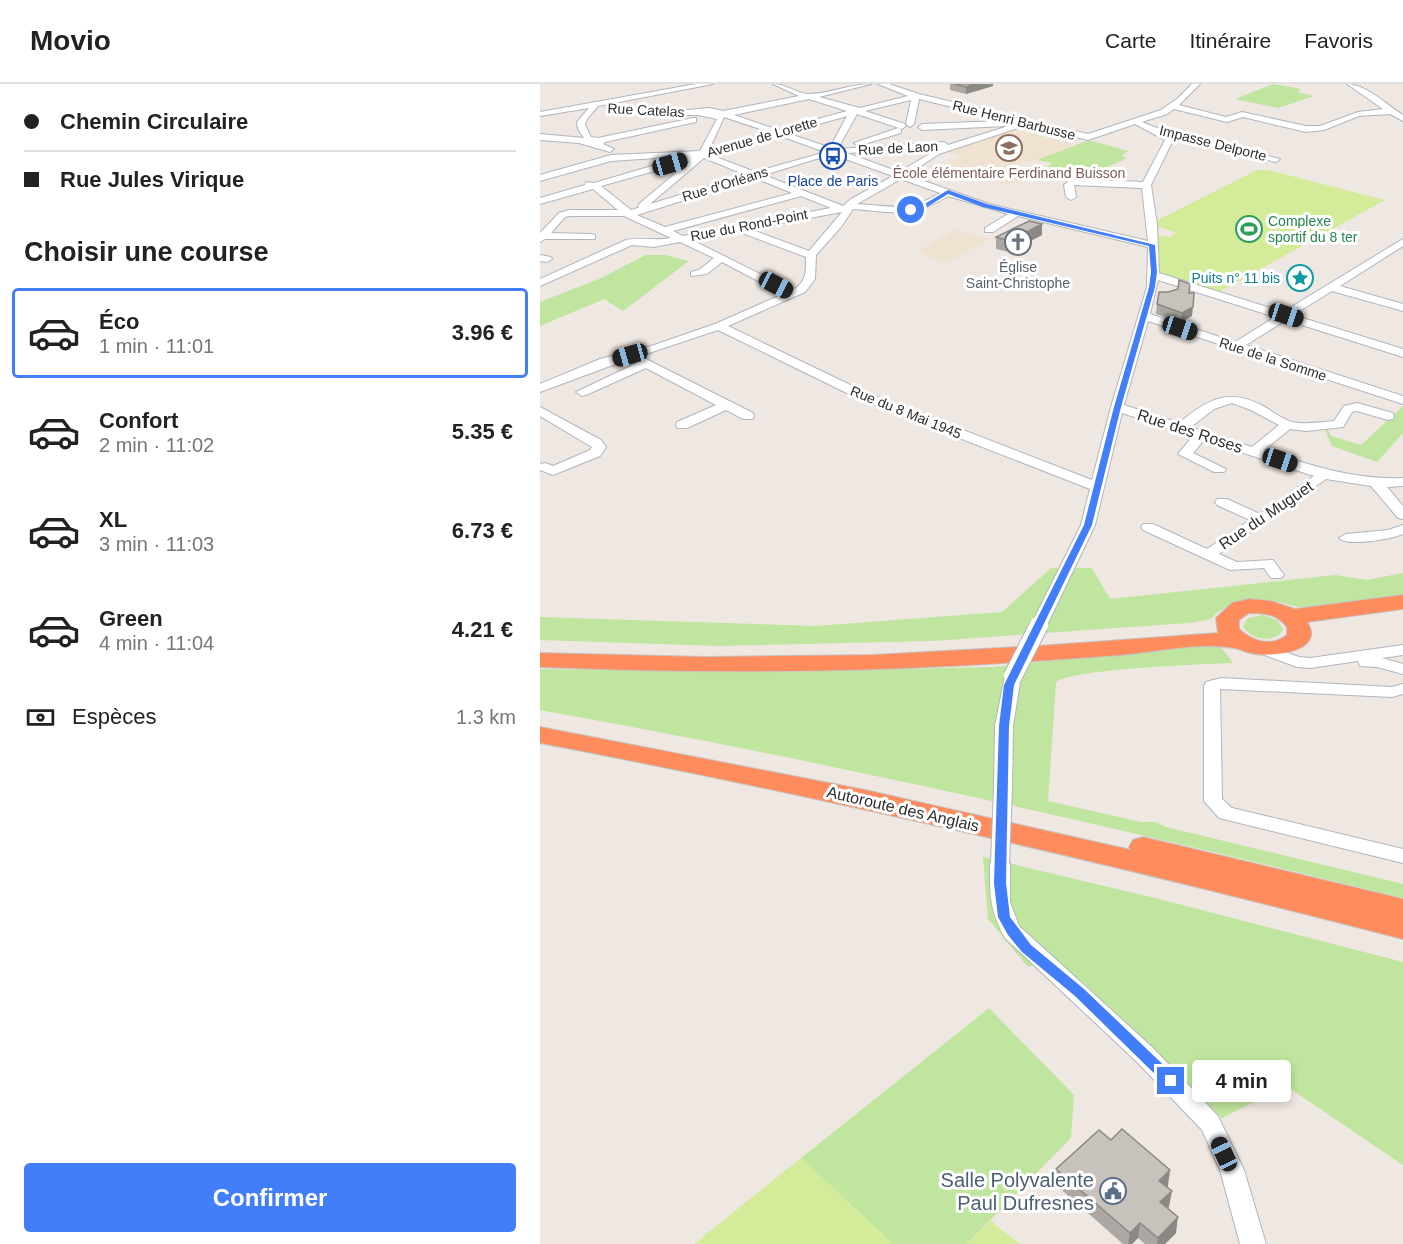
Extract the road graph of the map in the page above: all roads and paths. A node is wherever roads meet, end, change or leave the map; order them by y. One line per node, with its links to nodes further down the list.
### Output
1 (657, 84): 11 (street)
2 (709, 84): 11 (street)
3 (777, 84): 12 (street)
4 (854, 84): 12 (street)
5 (882, 84): 8 (street, Rue Henri Barbusse)
6 (1351, 84): 20 (street)
7 (866, 86): 12 (street); 21 (street)
8 (892, 86): 13 (street, Rue Henri Barbusse)
9 (1180, 86): 10 (street)
10 (1193, 86): 17 (street)
11 (671, 92): 14 (street); 16 (street)
12 (806, 95): 21 (street); 22 (street)
13 (916, 96): 19 (street, Rue Henri Barbusse); 21 (street, Avenue de Lorette); 29 (street)
14 (681, 97)
15 (691, 103): 22 (street)
16 (593, 106): 22 (street, Rue Catelas); 24 (street); 33 (street)
17 (1174, 106): 20 (street); 27 (street, Rue Henri Barbusse)
18 (1403, 108): 20 (street)
19 (970, 109): 23 (street); 28 (street, Rue Henri Barbusse)
20 (1390, 110): 26 (street)
21 (856, 111): 29 (street); 31 (street, Avenue de Lorette); 35 (street)
22 (712, 113): 31 (street); 33 (street); 36 (street)
23 (956, 113)
24 (540, 114)
25 (946, 116): 29 (street, Rue d'Orléans)
26 (1403, 119)
27 (1136, 122): 28 (street, Rue Henri Barbusse); 30 (street)
28 (1025, 123): 29 (street); 34 (street)
29 (911, 127): 34 (street); 35 (street, Rue d'Orléans)
30 (1150, 129): 38 (street, Impasse Delporte); 43 (street)
31 (779, 133): 35 (street); 36 (street, Avenue de Lorette)
32 (540, 137): 33 (street)
33 (592, 141): 37 (street)
34 (956, 145): 35 (street, Rue de Laon); 41 (street)
35 (834, 151): 40 (street, Rue d'Orléans); 41 (street)
36 (702, 154): 37 (street); 40 (street); 44 (street, Avenue de Lorette); 50 (street)
37 (621, 157): 39 (street)
38 (1276, 159)
39 (564, 171): 42 (street); 44 (street)
40 (755, 175): 46 (street); 50 (street, Rue d'Orléans)
41 (901, 176): 45 (street); 49 (street)
42 (540, 178)
43 (1146, 185): 47 (street); 59 (street)
44 (595, 186): 48 (street, Avenue de Lorette); 50 (street)
45 (948, 192): 49 (street); 51 (street)
46 (801, 193): 49 (street); 54 (street)
47 (1071, 197)
48 (540, 201)
49 (845, 207): 52 (street, Rue du Rond-Point); 60 (street)
50 (632, 212): 54 (street); 55 (street)
51 (1017, 213): 53 (street); 59 (street)
52 (737, 228): 57 (street, Rue du Rond-Point); 60 (street)
53 (989, 230)
54 (663, 231): 57 (street)
55 (544, 233): 56 (street)
56 (591, 237)
57 (681, 239): 61 (street); 64 (street, Rue du Rond-Point)
58 (1403, 243): 65 (street)
59 (1152, 245): 63 (street)
60 (811, 255): 66 (street)
61 (722, 257): 62 (street); 66 (street)
62 (695, 274)
63 (1153, 275): 68 (street); 69 (street)
64 (540, 283)
65 (1331, 287): 67 (street); 68 (street)
66 (792, 294): 70 (street)
67 (1403, 308)
68 (1286, 315): 71 (street); 72 (street)
69 (1144, 316): 71 (street, Rue de la Somme); 79 (street)
70 (719, 326): 73 (street); 93 (street, Rue du 8 Mai 1945)
71 (1236, 346): 77 (street, Rue de la Somme)
72 (1403, 353)
73 (630, 355): 74 (street); 75 (street)
74 (646, 364): 76 (street); 78 (street)
75 (540, 388)
76 (582, 392)
77 (1403, 400)
78 (726, 405): 81 (street); 84 (street)
79 (1117, 407): 85 (street, Rue des Roses); 93 (street)
80 (540, 411): 88 (street)
81 (748, 416)
82 (1388, 416): 83 (street)
83 (1287, 425): 85 (street); 87 (street)
84 (682, 426)
85 (1180, 429): 86 (street, Rue des Roses)
86 (1201, 435): 87 (street, Rue des Roses); 89 (street)
87 (1254, 452): 90 (street, Rue des Roses)
88 (545, 467)
89 (1220, 469)
90 (1323, 474): 92 (street, Rue des Roses); 96 (street, Rue du Muguet)
91 (1403, 482): 92 (street, Rue des Roses)
92 (1376, 483): 95 (street)
93 (1097, 487): 118 (street, bridge)
94 (1222, 502): 96 (street)
95 (1403, 515)
96 (1260, 519): 100 (street, Rue du Muguet)
97 (1148, 527): 100 (street)
98 (1403, 529): 99 (street)
99 (1346, 538)
100 (1208, 555): 101 (street)
101 (1276, 575)
102 (1403, 602): 104 (highway)
103 (1403, 612): 104 (highway)
104 (1295, 630): 105 (highway); 107 (highway); 109 (street)
105 (1232, 633): 106 (highway); 107 (highway); 110 (highway)
106 (540, 649)
107 (1263, 649): 109 (street)
108 (1403, 650): 109 (street)
109 (1345, 658): 111 (street)
110 (540, 660)
111 (1403, 669)
112 (1403, 690): 115 (street)
113 (540, 721): 116 (highway, Autoroute des Anglais)
114 (540, 735): 117 (highway, Autoroute des Anglais)
115 (1403, 856)
116 (1403, 910)
117 (1403, 928)
118 (1253, 1244)

